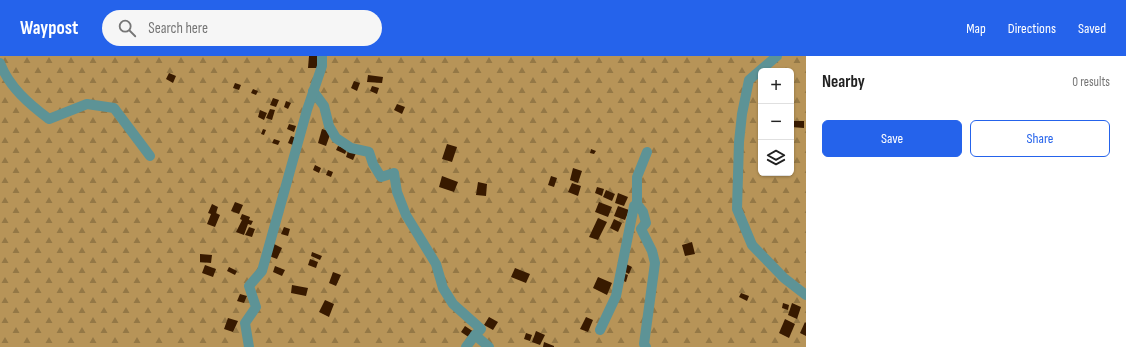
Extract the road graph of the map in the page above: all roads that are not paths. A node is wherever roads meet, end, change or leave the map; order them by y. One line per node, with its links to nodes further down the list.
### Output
1 (322, 56): 4 (street)
2 (778, 56): 8 (street)
3 (0, 63): 6 (street)
4 (313, 91): 10 (street); 11 (street)
5 (647, 152): 7 (street)
6 (150, 156)
7 (637, 204): 9 (street); 14 (street)
8 (806, 295)
9 (600, 330)
10 (475, 335): 12 (street); 13 (street)
11 (249, 347)
12 (466, 347)
13 (489, 347)
14 (646, 347)

